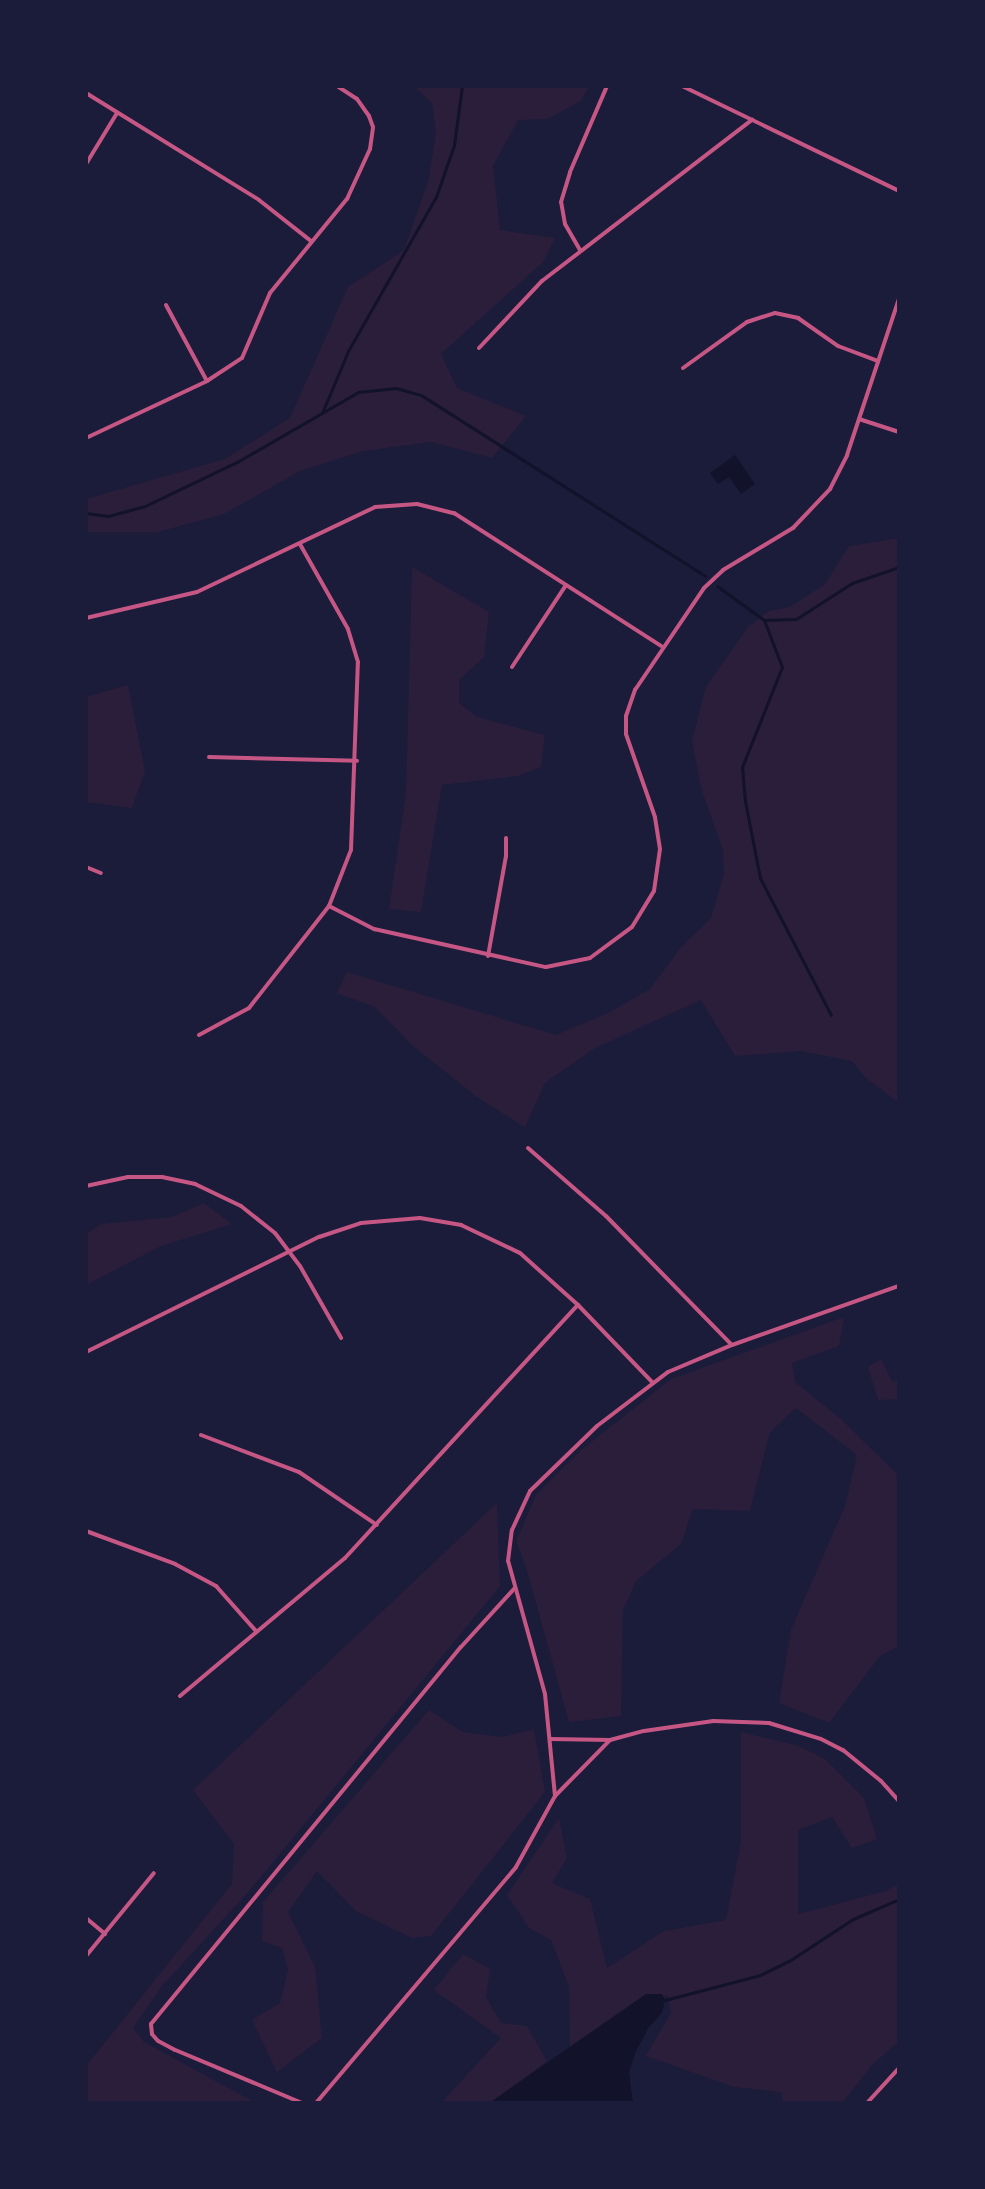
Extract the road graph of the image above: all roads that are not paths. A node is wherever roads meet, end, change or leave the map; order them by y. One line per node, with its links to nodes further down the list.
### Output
1 (337, 86): 9 (street)
2 (607, 86): 10 (street)
3 (682, 86): 6 (street)
4 (86, 93): 5 (street)
5 (117, 113): 7 (street); 9 (street)
6 (752, 120): 8 (street); 10 (street)
7 (86, 164)
8 (899, 191)
9 (311, 241): 16 (street)
10 (580, 251): 13 (street)
11 (899, 299): 14 (street)
12 (166, 305): 16 (street)
13 (479, 348)
14 (878, 361): 15 (street); 17 (street)
15 (683, 368)
16 (207, 381): 19 (street)
17 (859, 419): 18 (street); 23 (street)
18 (899, 432)
19 (86, 438)
20 (300, 544): 21 (street); 22 (street); 26 (street)
21 (566, 585): 23 (street); 24 (street)
22 (86, 618)
23 (661, 646): 31 (street)
24 (512, 667)
25 (209, 757): 26 (street)
26 (357, 761): 30 (street)
27 (506, 838): 31 (street)
28 (86, 867): 29 (street)
29 (101, 873)
30 (329, 906): 31 (street); 32 (street)
31 (488, 956)
32 (199, 1035)
33 (528, 1148): 39 (street)
34 (86, 1186): 35 (street)
35 (289, 1251): 37 (street); 38 (street); 40 (street)
36 (899, 1286): 39 (street)
37 (578, 1305): 41 (street); 43 (street)
38 (341, 1338)
39 (732, 1345): 41 (street)
40 (86, 1352)
41 (652, 1382): 45 (street)
42 (201, 1435): 43 (street)
43 (377, 1525): 46 (street)
44 (86, 1531): 46 (street)
45 (514, 1589): 48 (street); 57 (street)
46 (256, 1632): 47 (street)
47 (180, 1696)
48 (550, 1739): 49 (street); 50 (street)
49 (610, 1740): 50 (street); 51 (street)
50 (555, 1796): 58 (street)
51 (899, 1801)
52 (154, 1873): 54 (street)
53 (86, 1918): 54 (street)
54 (105, 1934): 55 (street)
55 (86, 1956)
56 (899, 2068): 59 (street)
57 (302, 2103)
58 (316, 2103)
59 (867, 2103)

